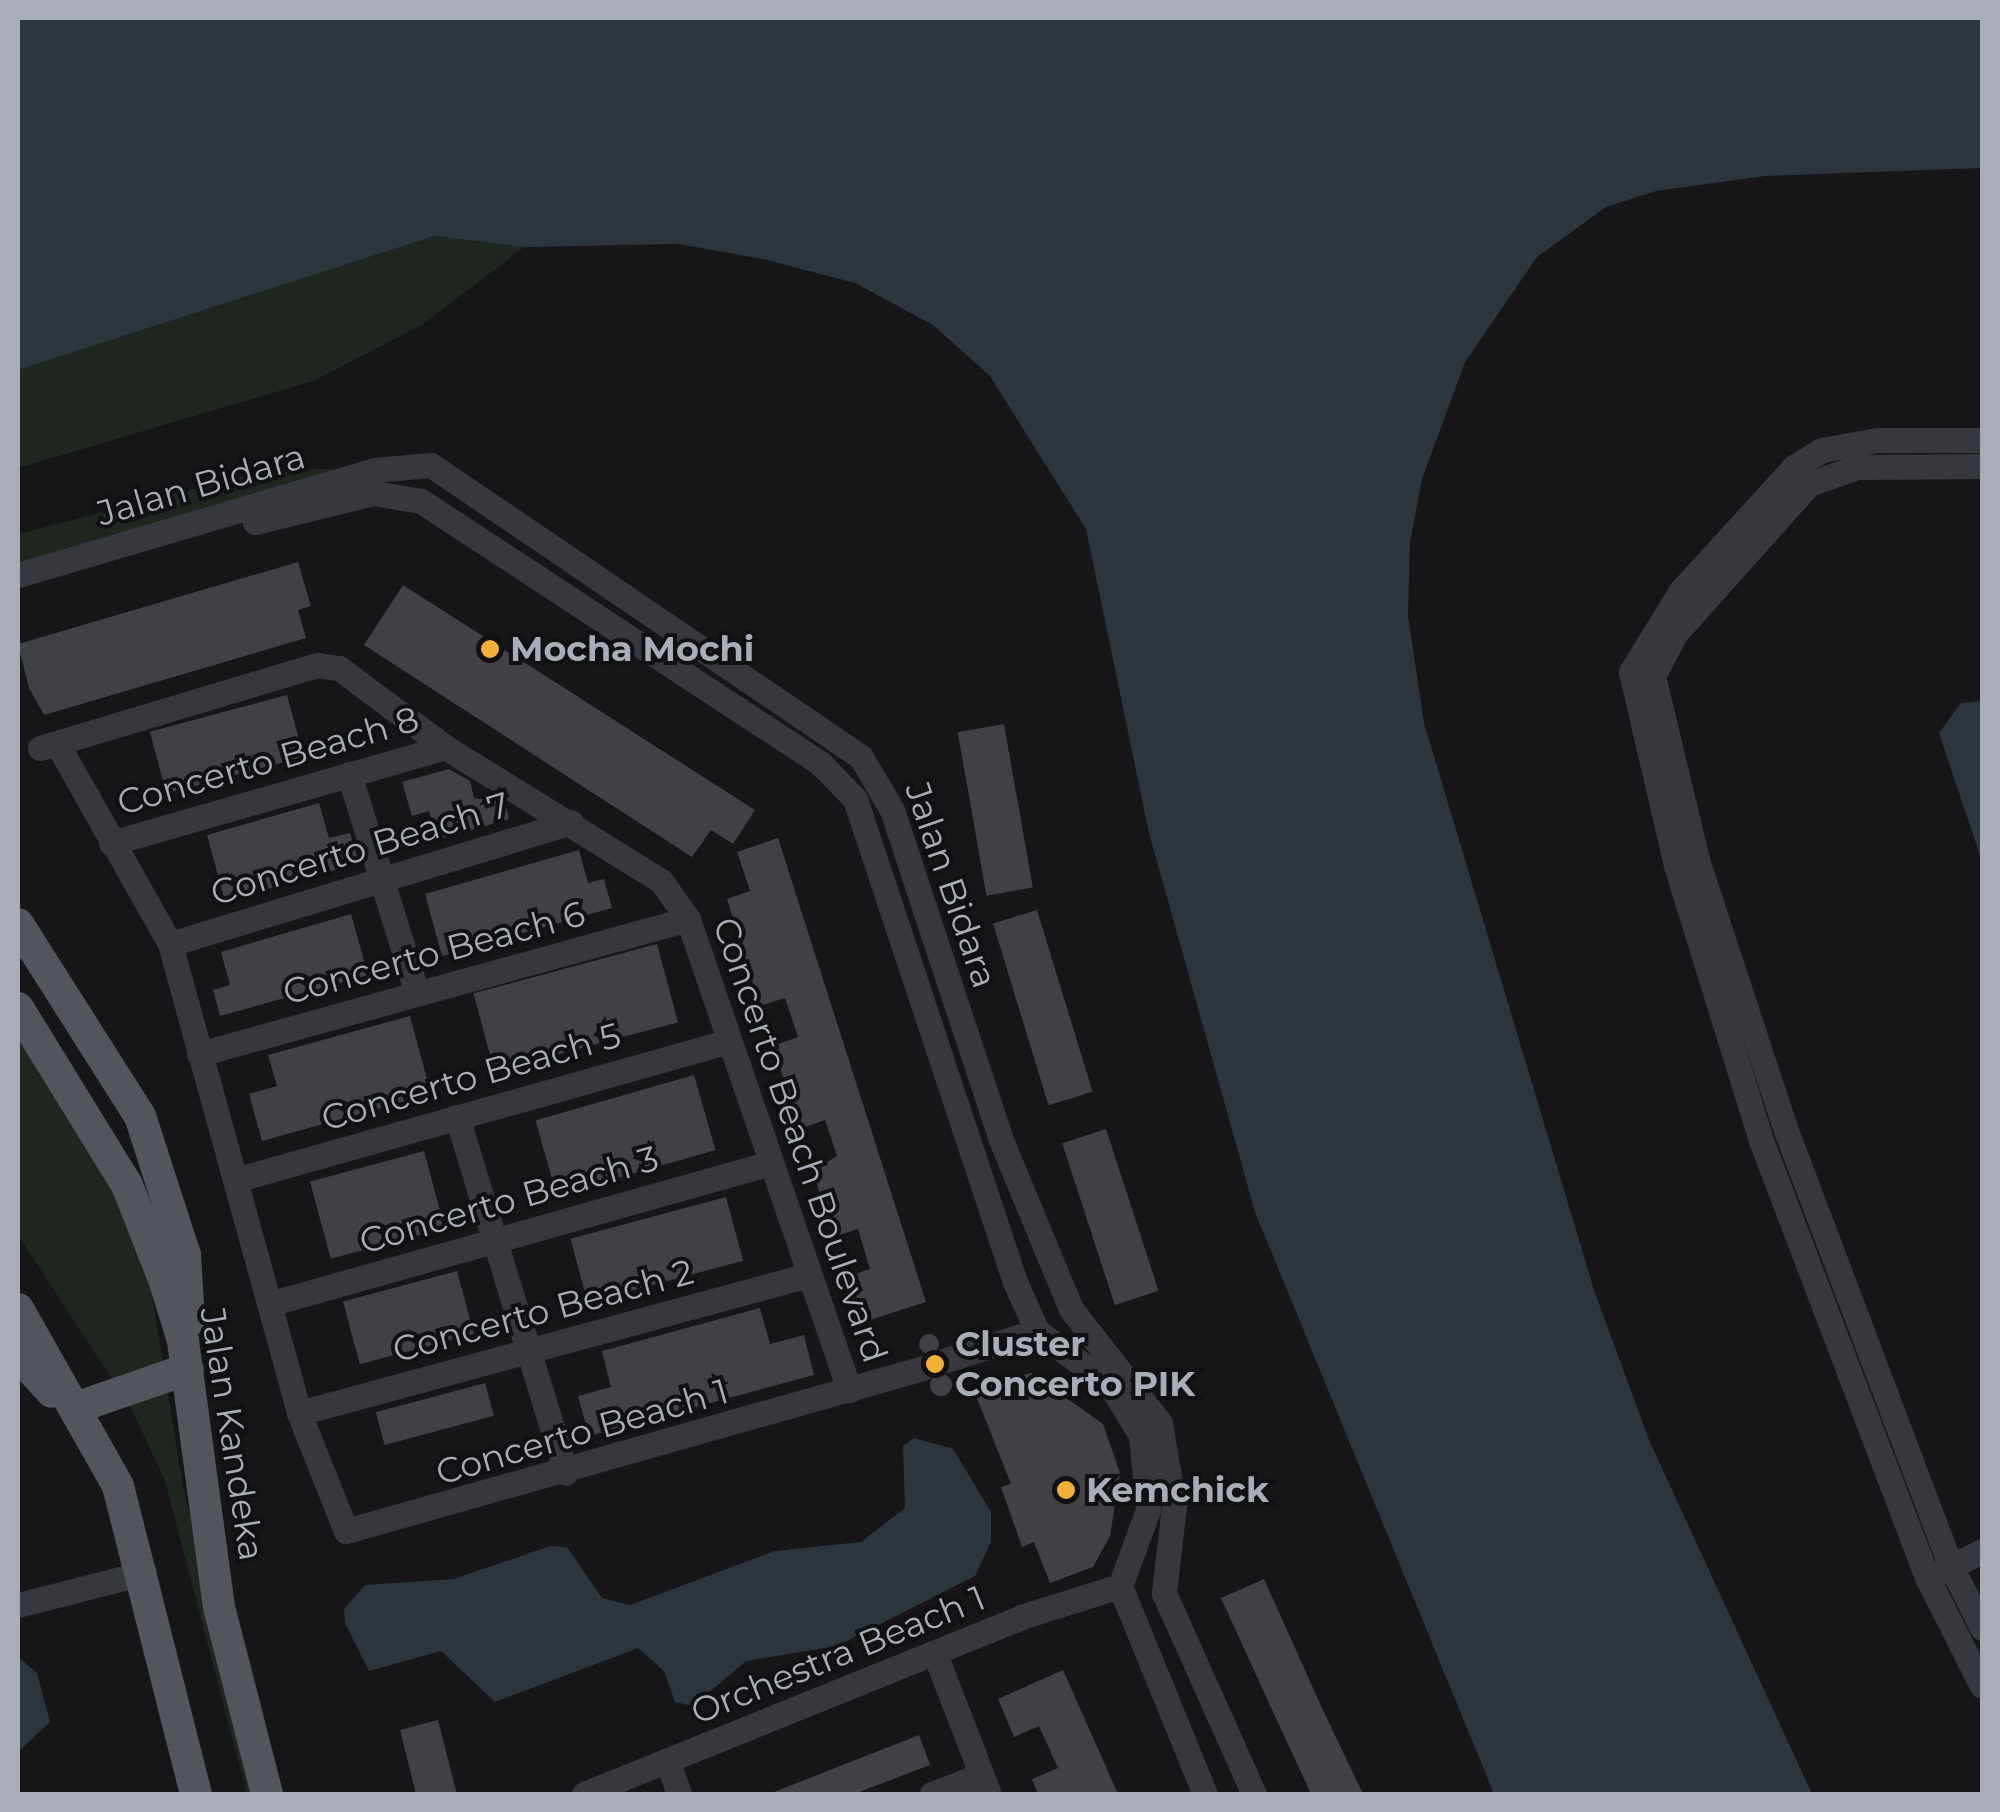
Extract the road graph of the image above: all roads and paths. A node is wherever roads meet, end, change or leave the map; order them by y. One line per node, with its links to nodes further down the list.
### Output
1 (1982, 440): 40 (street)
2 (431, 465): 4 (street); 5 (street, Jalan Bidara); 9 (street, Jalan Bidara)
3 (1982, 466): 40 (street)
4 (421, 500): 6 (street, Jalan Bidara); 10 (street, Jalan Bidara)
5 (18, 575)
6 (18, 590)
7 (445, 746): 8 (street, Concerto Beach 8); 11 (street, Concerto Beach Boulevard); 12 (street, Concerto Beach Boulevard)
8 (350, 774): 12 (street, Concerto Beach 8); 13 (street)
9 (880, 783): 10 (street); 19 (street, Jalan Bidara)
10 (855, 799): 20 (street, Jalan Bidara)
11 (571, 822): 13 (street, Concerto Beach 7); 14 (street, Concerto Beach Boulevard)
12 (111, 844): 16 (street)
13 (384, 879): 16 (street, Concerto Beach 7); 17 (street)
14 (688, 919): 17 (street, Concerto Beach 6); 21 (street, Concerto Beach Boulevard)
15 (18, 924): 33 (main road)
16 (170, 944): 22 (street)
17 (417, 994): 22 (street, Concerto Beach 6)
18 (18, 1008): 33 (main road, Jalan Kandeka)
19 (960, 1015): 20 (street); 43 (street, Jalan Bidara)
20 (931, 1023): 30 (street, Jalan Bidara)
21 (726, 1042): 23 (street, Concerto Beach 5); 24 (street, Concerto Beach Boulevard)
22 (198, 1054): 25 (street)
23 (457, 1118): 25 (street, Concerto Beach 5); 26 (street)
24 (767, 1164): 26 (street, Concerto Beach 3); 27 (street, Concerto Beach Boulevard)
25 (235, 1180): 28 (street)
26 (495, 1240): 28 (street, Concerto Beach 3); 31 (street)
27 (805, 1276): 31 (street, Concerto Beach 2); 34 (street, Concerto Beach Boulevard)
28 (269, 1304): 35 (street)
29 (18, 1309): 36 (main road)
30 (1037, 1331): 34 (street, Concerto Beach 1); 41 (street)
31 (526, 1352): 35 (street, Concerto Beach 2); 37 (street)
32 (18, 1355): 36 (main road)
33 (189, 1380): 36 (main road); 51 (main road, Jalan Kandeka)
34 (849, 1390): 37 (street, Concerto Beach 1)
35 (299, 1413): 37 (street, Concerto Beach 1)
36 (86, 1421): 39 (main road)
37 (566, 1473)
38 (1982, 1552): 40 (street)
39 (144, 1572): 42 (street); 50 (main road)
40 (1939, 1572): 44 (street); 47 (street)
41 (1120, 1586): 45 (street); 46 (street, Orchestra Beach 1)
42 (18, 1604)
43 (1176, 1620): 45 (street); 56 (street, Jalan Bidara)
44 (1982, 1628)
45 (1137, 1636): 55 (street)
46 (934, 1654): 48 (street, Orchestra Beach 1); 49 (street)
47 (1982, 1686)
48 (668, 1762): 52 (street, Orchestra Beach 1); 53 (street)
49 (985, 1785): 54 (street)
50 (196, 1794)
51 (268, 1794)
52 (584, 1794)
53 (679, 1794)
54 (932, 1794)
55 (1205, 1794)
56 (1254, 1794)

